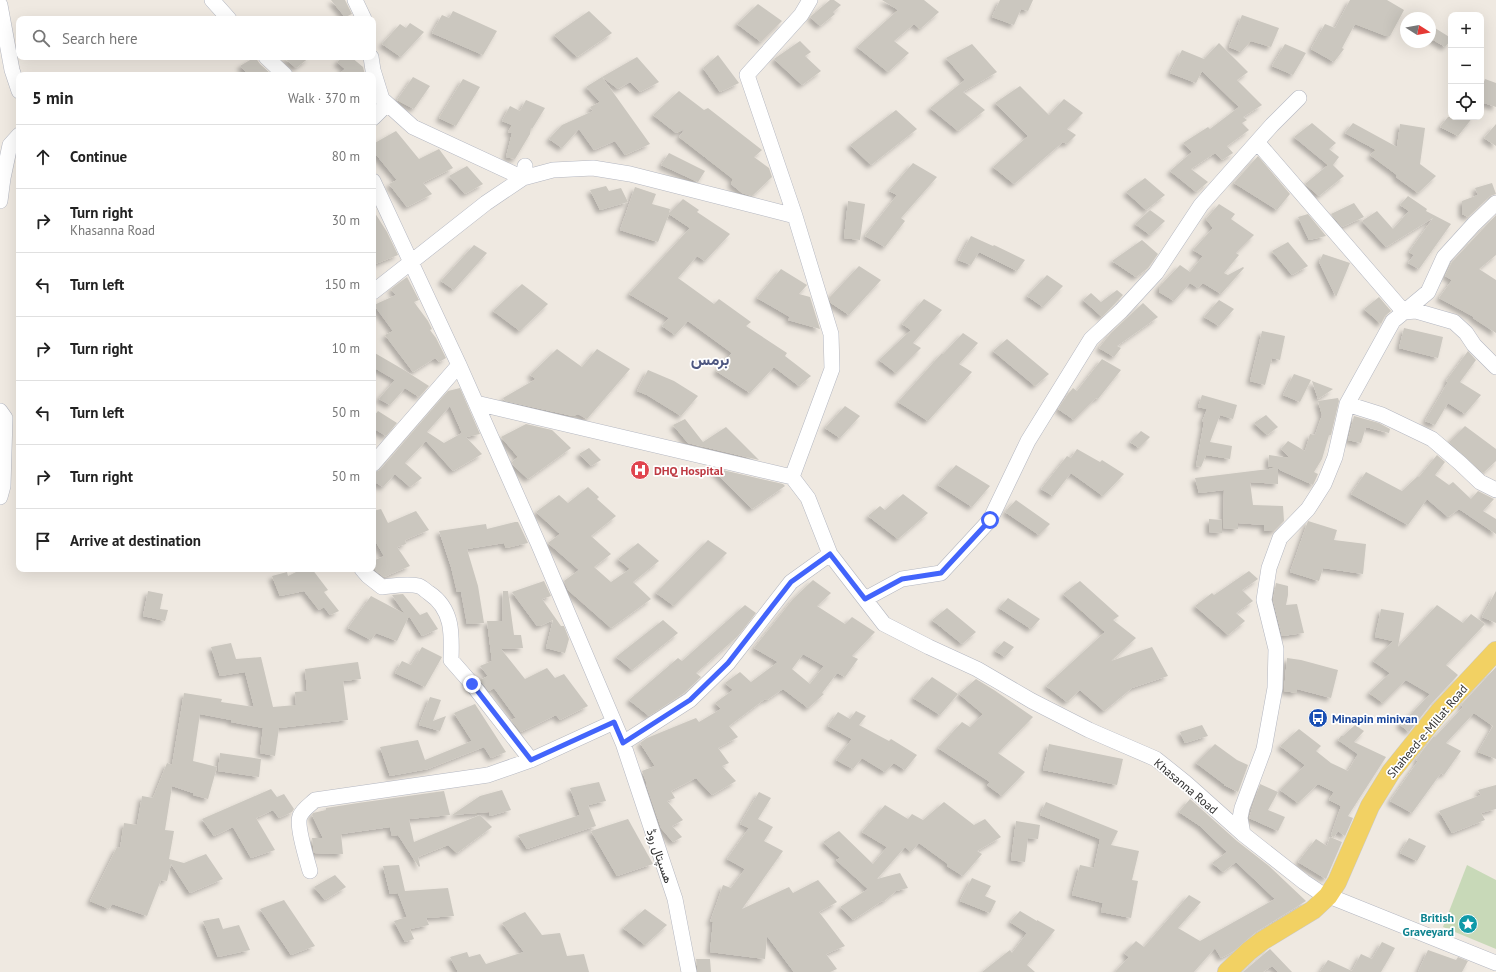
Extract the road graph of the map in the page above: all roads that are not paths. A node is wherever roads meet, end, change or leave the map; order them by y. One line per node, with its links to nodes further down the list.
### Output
1 (212, 0): 5 (street)
2 (355, 0): 6 (street)
3 (810, 0): 22 (street)
4 (0, 5): 12 (street)
5 (227, 16)
6 (363, 16)
7 (269, 60): 9 (street)
8 (372, 60): 10 (street)
9 (282, 72)
10 (374, 72)
11 (376, 80): 14 (street)
12 (16, 83)
13 (1299, 98): 17 (street)
14 (387, 104): 15 (street); 18 (street)
15 (376, 115)
16 (16, 138): 20 (street)
17 (1257, 142): 25 (street); 37 (street)
18 (524, 172): 22 (street); 23 (street)
19 (376, 188): 23 (street, ھسپتال روڈ)
20 (0, 201)
21 (1496, 203): 25 (street)
22 (795, 216): 32 (street)
23 (412, 262): 24 (street); 26 (street, ھسپتال روڈ)
24 (376, 290)
25 (1404, 312): 27 (street); 29 (street)
26 (459, 365): 28 (street, ھسپتال روڈ); 31 (street)
27 (1496, 367)
28 (476, 403): 32 (street); 39 (street, ھسپتال روڈ)
29 (1347, 404): 33 (street); 42 (street)
30 (0, 411): 34 (street)
31 (376, 461)
32 (792, 477): 35 (street, Khasanna Road)
33 (1496, 490)
34 (0, 497)
35 (830, 554): 37 (street, Khasanna Road); 40 (street)
36 (365, 572): 41 (street)
37 (865, 599): 42 (street, Khasanna Road)
38 (1496, 651): 44 (main road, Shaheed-e-Millat Road)
39 (614, 722): 40 (street, ھسپتال روڈ); 41 (street)
40 (623, 743): 46 (street, ھسپتال روڈ)
41 (531, 760): 43 (street)
42 (1243, 834): 44 (street, Khasanna Road)
43 (310, 871)
44 (1328, 896): 45 (street, Khasanna Road); 47 (main road, Shaheed-e-Millat Road)
45 (1496, 963)
46 (684, 971)
47 (1227, 972)

